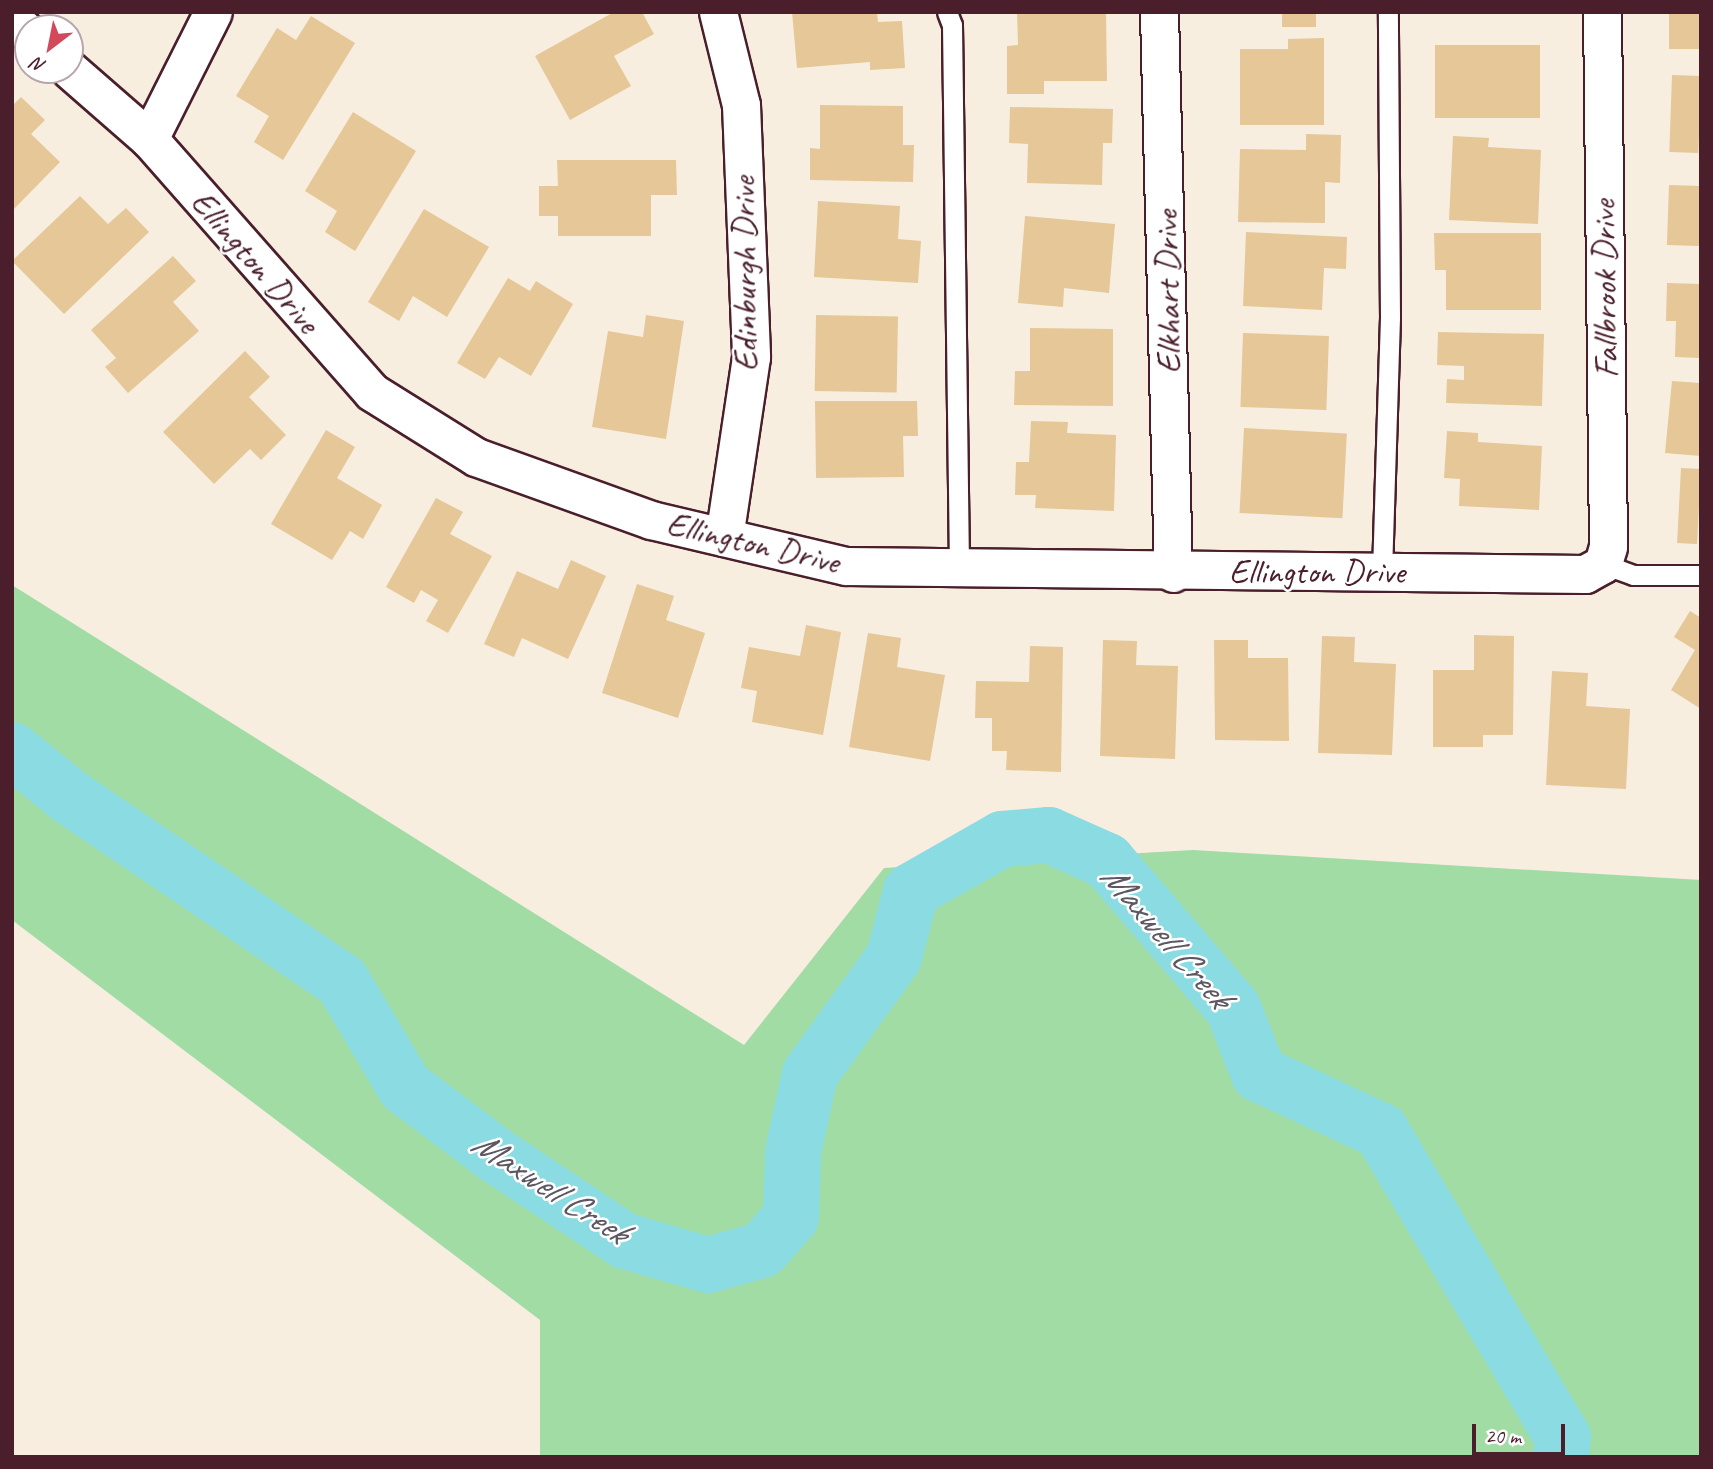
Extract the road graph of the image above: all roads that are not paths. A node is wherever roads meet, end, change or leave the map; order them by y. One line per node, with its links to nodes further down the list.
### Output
1 (214, 12): 8 (street)
2 (718, 12): 9 (street, Edinburgh Drive)
3 (947, 12): 11 (lane)
4 (1159, 12): 13 (street, Elkhart Drive)
5 (1388, 12): 12 (lane)
6 (1602, 12): 10 (street, Fallbrook Drive)
7 (84, 82): 8 (street, Ellington Drive)
8 (149, 139): 9 (street, Ellington Drive)
9 (724, 537): 11 (street, Ellington Drive)
10 (1603, 564): 12 (street, Ellington Drive); 14 (lane)
11 (959, 568): 13 (street, Ellington Drive)
12 (1382, 572): 13 (street, Ellington Drive)
13 (1173, 573)
14 (1701, 575)

